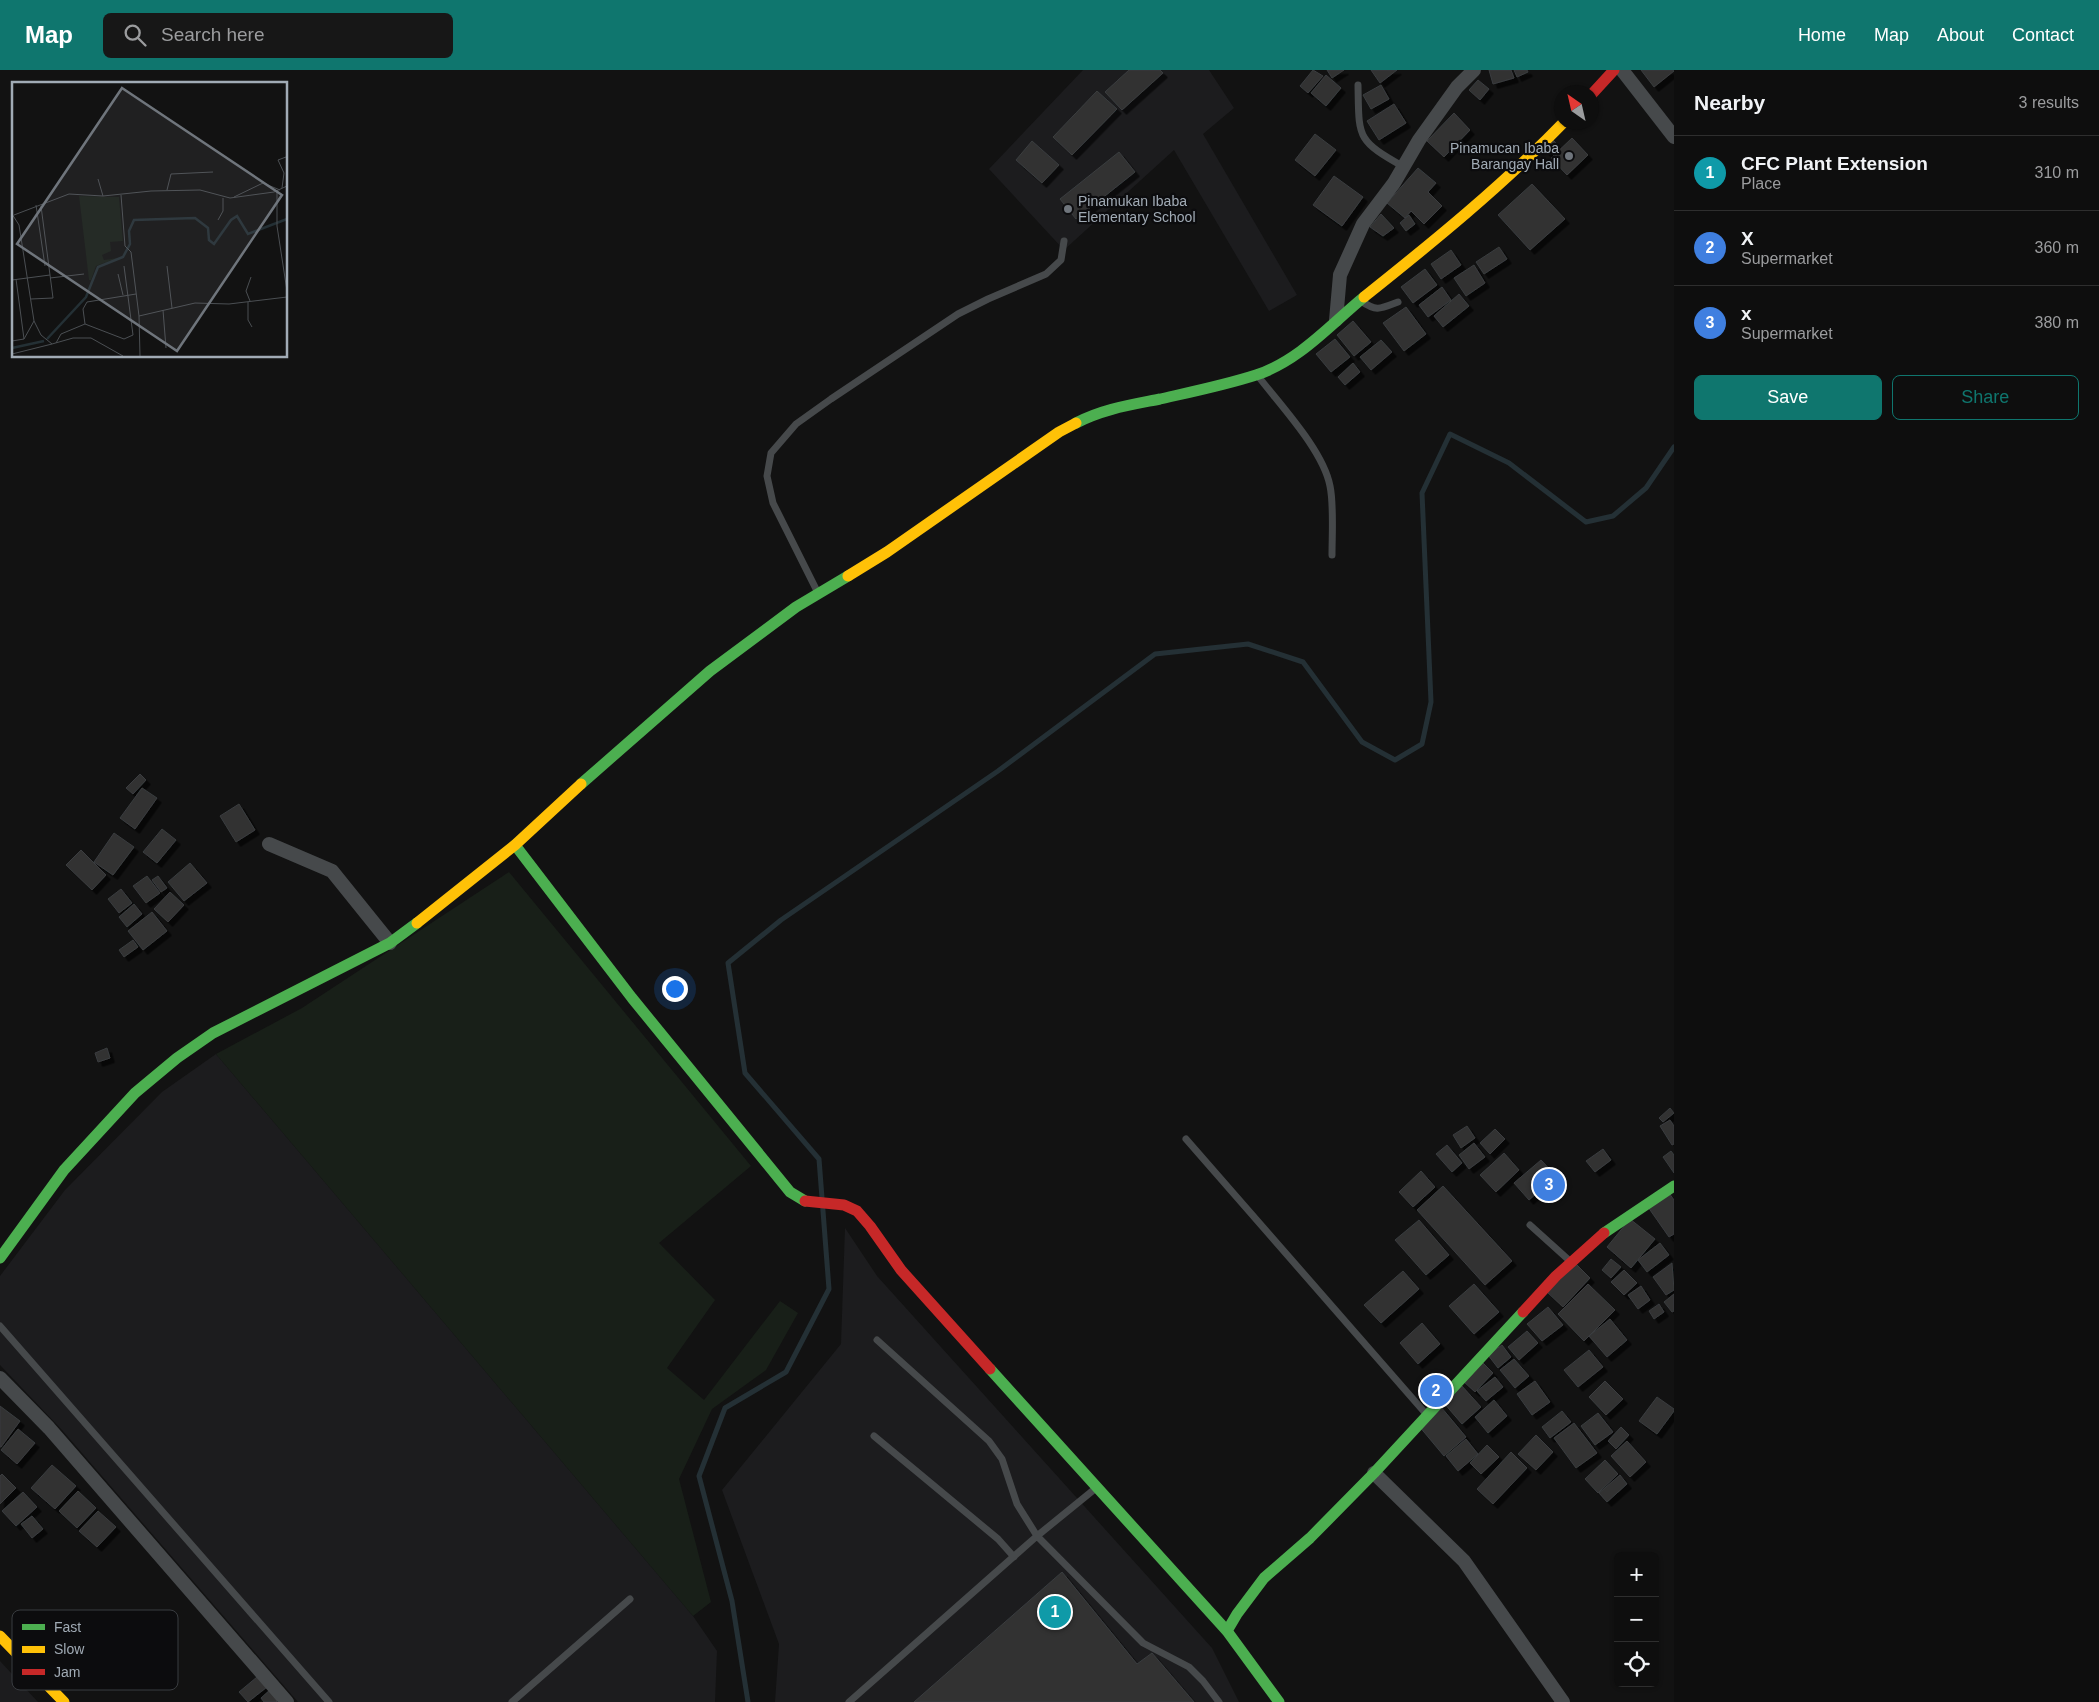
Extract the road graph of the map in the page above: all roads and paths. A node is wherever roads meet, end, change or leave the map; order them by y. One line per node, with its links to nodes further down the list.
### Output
1 (1474, 70): 8 (street)
2 (1614, 70): 5 (street)
3 (1622, 70): 7 (street)
4 (1358, 85): 8 (lane)
5 (1599, 86)
6 (1556, 130): 10 (street)
7 (1674, 137)
8 (1404, 167): 12 (street)
9 (1064, 241): 15 (lane)
10 (1360, 300): 11 (lane); 12 (street)
11 (1398, 302)
12 (1336, 320): 13 (street)
13 (1257, 375): 14 (lane); 15 (street)
14 (1332, 556)
15 (818, 593): 17 (street)
16 (269, 844): 18 (street)
17 (515, 844): 18 (street); 30 (street)
18 (390, 943): 22 (street)
19 (1186, 1138): 27 (lane)
20 (1674, 1186): 23 (street)
21 (1530, 1225): 23 (lane)
22 (0, 1258)
23 (1571, 1262): 27 (street)
24 (0, 1326): 40 (lane)
25 (877, 1340): 31 (lane)
26 (0, 1378): 39 (street)
27 (1427, 1415): 29 (street)
28 (874, 1436): 32 (lane)
29 (1374, 1473): 34 (street); 45 (street)
30 (1098, 1487): 31 (lane); 34 (street)
31 (1037, 1536): 32 (lane); 43 (lane)
32 (1014, 1557): 42 (lane)
33 (630, 1599): 41 (lane)
34 (1228, 1631): 44 (street)
35 (0, 1636): 36 (street)
36 (12, 1648)
37 (52, 1690): 38 (street)
38 (64, 1702)
39 (287, 1702)
40 (329, 1702)
41 (512, 1702)
42 (849, 1702)
43 (1219, 1702)
44 (1279, 1702)
45 (1563, 1702)

